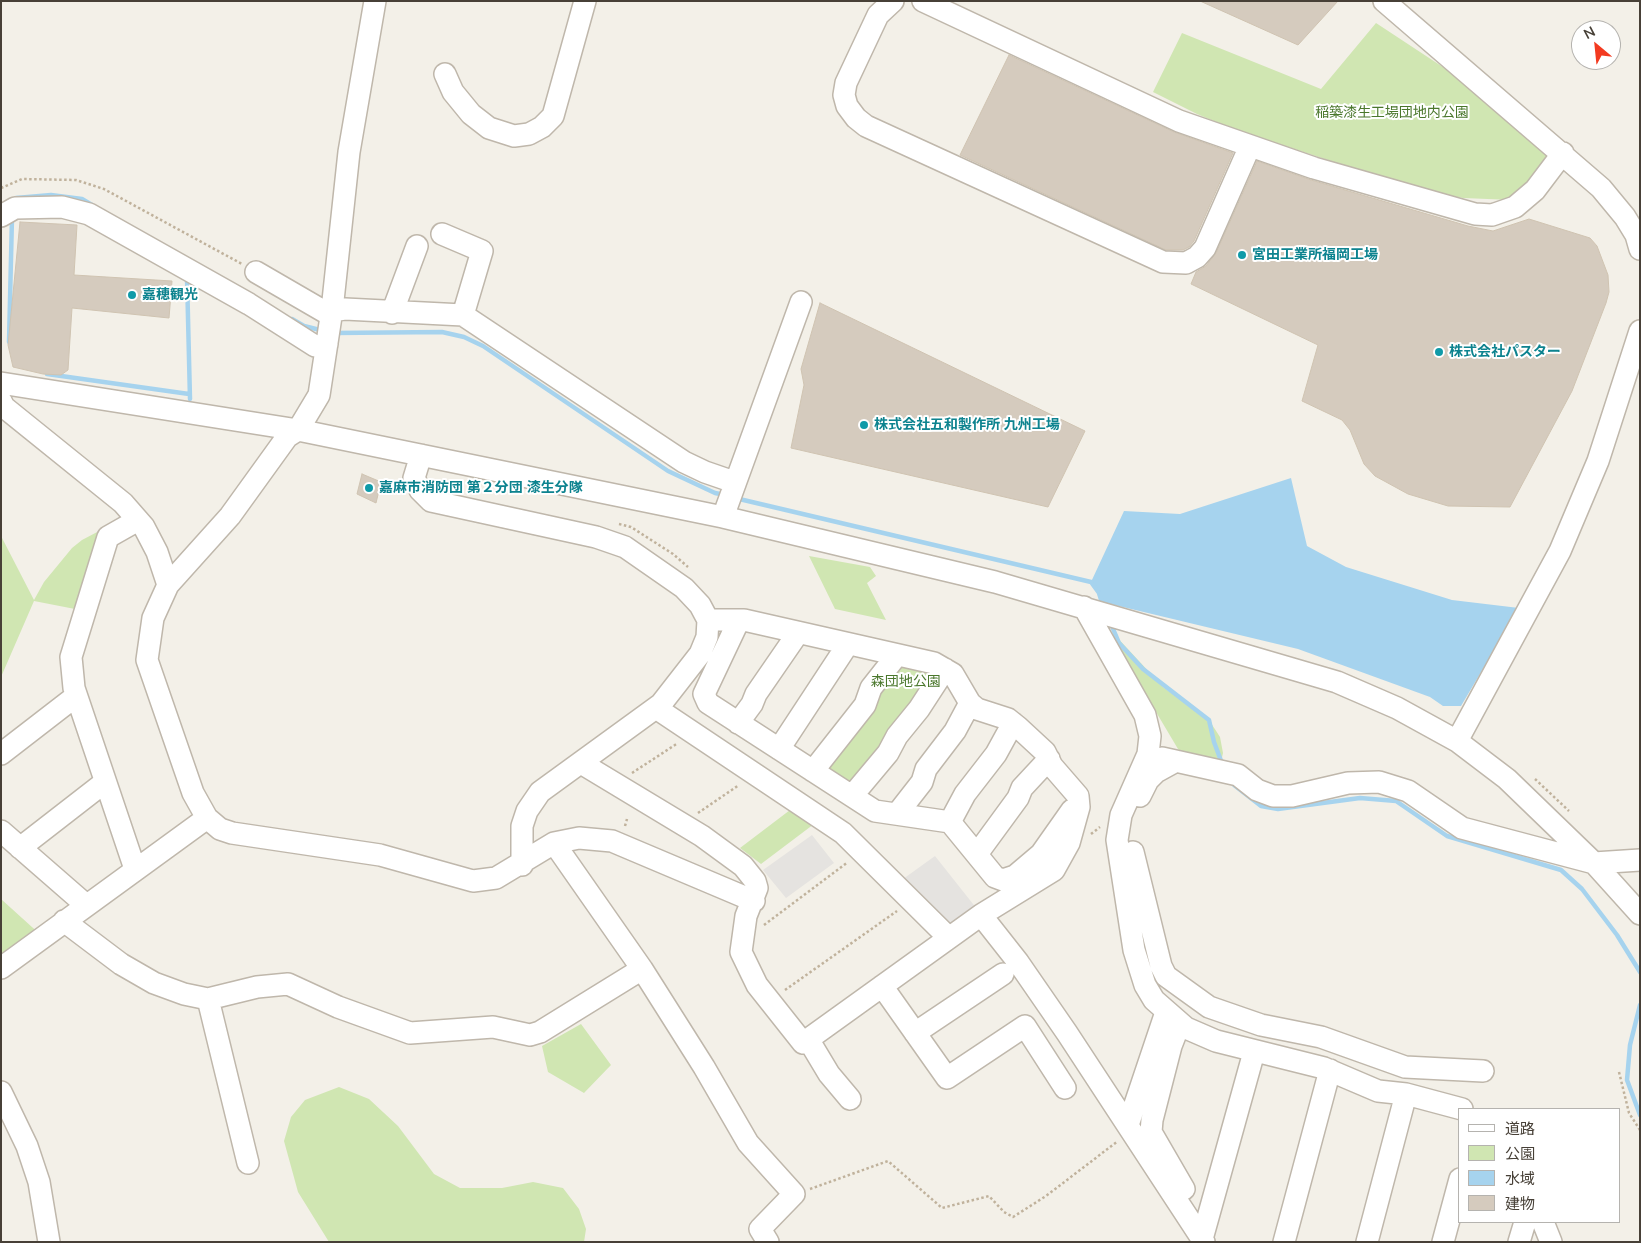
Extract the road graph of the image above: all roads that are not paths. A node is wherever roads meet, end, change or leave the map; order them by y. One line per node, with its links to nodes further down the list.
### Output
1 (585, 1): 6 (street)
2 (893, 1): 7 (street)
3 (923, 1): 7 (street)
4 (1384, 1): 8 (street)
5 (371, 3): 15 (street)
6 (445, 74)
7 (1250, 146): 8 (street)
8 (1563, 153): 12 (street)
9 (1, 216): 19 (street)
10 (442, 234): 17 (street)
11 (417, 246): 16 (street)
12 (1640, 249)
13 (256, 272): 15 (street)
14 (801, 302): 23 (street)
15 (332, 310): 16 (street); 19 (street)
16 (392, 313): 17 (street)
17 (463, 315): 23 (street)
18 (1640, 331): 39 (street)
19 (326, 344): 21 (street)
20 (2, 395): 21 (street); 25 (street)
21 (298, 430): 22 (street); 26 (street)
22 (421, 455): 24 (street); 28 (street)
23 (734, 482): 24 (street)
24 (722, 517): 27 (street)
25 (138, 520): 26 (street); 34 (street)
26 (168, 585): 51 (street)
27 (1089, 608): 39 (street); 42 (street)
28 (708, 620): 29 (street); 36 (street)
29 (739, 620): 30 (street); 37 (street)
30 (798, 632): 31 (street); 37 (street)
31 (848, 644): 32 (street); 40 (street)
32 (897, 655): 33 (street); 46 (street)
33 (945, 669): 35 (street); 48 (street)
34 (76, 696): 41 (street); 47 (street)
35 (970, 703): 38 (street); 50 (street)
36 (656, 708): 45 (street); 66 (street)
37 (738, 723): 40 (street)
38 (1013, 723): 43 (street); 52 (street)
39 (1457, 741): 58 (street)
40 (779, 749): 46 (street)
41 (1, 754)
42 (1148, 754): 44 (street); 72 (street)
43 (1048, 759): 49 (street); 56 (street)
44 (1176, 761): 58 (street); 73 (street)
45 (581, 763): 59 (street); 61 (street)
46 (813, 771): 48 (street)
47 (105, 782): 55 (street); 60 (street)
48 (852, 796): 50 (street)
49 (1079, 807): 56 (street); 64 (street)
50 (897, 814): 52 (street)
51 (207, 818): 59 (street); 60 (street)
52 (950, 822): 56 (street)
53 (1, 831): 55 (street)
54 (554, 844): 59 (street); 61 (street); 68 (street)
55 (20, 848): 62 (street)
56 (977, 854)
57 (1640, 860): 58 (street)
58 (1594, 863): 63 (street)
59 (522, 864)
60 (135, 869): 62 (street)
61 (754, 901): 75 (street)
62 (86, 905): 65 (street)
63 (1640, 914)
64 (981, 915): 66 (street); 84 (street)
65 (64, 921): 67 (street); 71 (street)
66 (949, 938): 70 (street)
67 (1, 968)
68 (642, 968): 71 (street); 91 (street)
69 (1003, 974): 74 (street)
70 (882, 986): 74 (street); 75 (street)
71 (208, 999): 85 (street)
72 (1173, 1018): 76 (street); 84 (street); 89 (street)
73 (1261, 1025): 77 (street); 78 (street)
74 (915, 1033): 79 (street)
75 (808, 1039): 82 (street)
76 (1254, 1052): 77 (street); 89 (street)
77 (1332, 1071): 81 (street); 92 (street)
78 (1483, 1071)
79 (1065, 1088)
80 (1, 1092): 90 (street)
81 (1406, 1094): 83 (street); 93 (street)
82 (850, 1099)
83 (1458, 1108)
84 (1129, 1128): 89 (street)
85 (248, 1163)
86 (1458, 1186): 94 (street)
87 (1525, 1223): 95 (street)
88 (1543, 1223): 96 (street)
89 (1203, 1240)
90 (49, 1242)
91 (768, 1242)
92 (1284, 1242)
93 (1367, 1242)
94 (1443, 1242)
95 (1519, 1242)
96 (1551, 1242)

